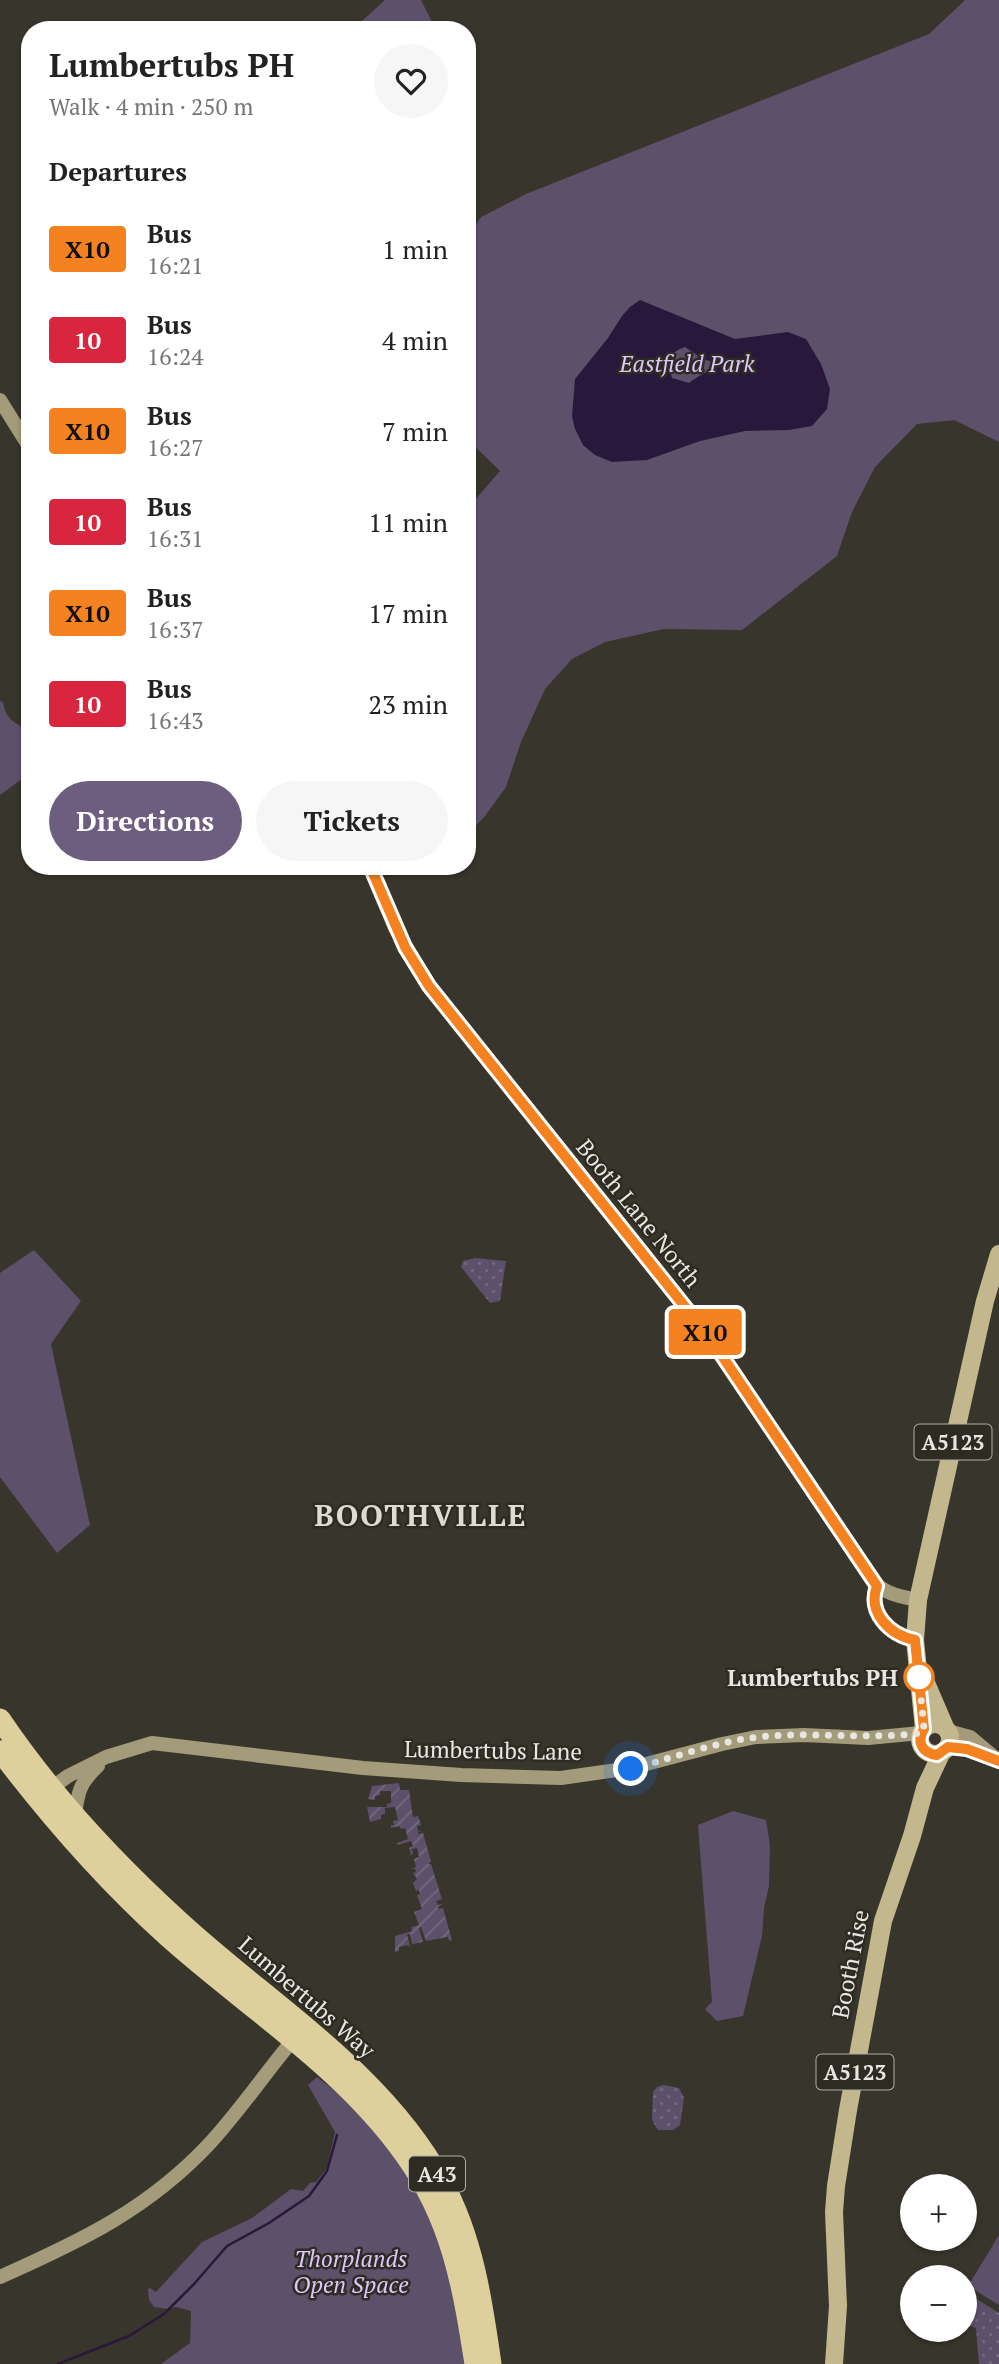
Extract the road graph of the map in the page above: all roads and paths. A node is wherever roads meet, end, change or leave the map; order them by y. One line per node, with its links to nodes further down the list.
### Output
1 (0, 400): 2 (street)
2 (21, 434)
3 (373, 875): 5 (street, Booth Lane North)
4 (999, 1254): 5 (main road, A5123)
5 (918, 1600): 6 (main road, A5123)
6 (918, 1661): 7 (main road, A5123); 10 (main road, A5123)
7 (936, 1705): 9 (street); 10 (main road, A5123)
8 (0, 1719): 14 (highway, Lumbertubs Way / A43)
9 (970, 1737): 10 (street); 13 (street)
10 (936, 1739): 12 (street, Lumbertubs Lane); 13 (street); 20 (main road, Booth Rise / A5123)
11 (0, 1751): 14 (highway, Lumbertubs Way / A43)
12 (106, 1757): 14 (street, Lumbertubs Lane); 15 (street)
13 (997, 1760)
14 (44, 1793): 15 (highway, Lumbertubs Way / A43); 16 (highway, Lumbertubs Way / A43)
15 (75, 1815): 16 (highway, Lumbertubs Way / A43)
16 (298, 2034): 17 (street); 18 (highway, Lumbertubs Way / A43); 19 (highway, Lumbertubs Way / A43)
17 (0, 2277)
18 (475, 2364)
19 (491, 2364)
20 (834, 2364)

